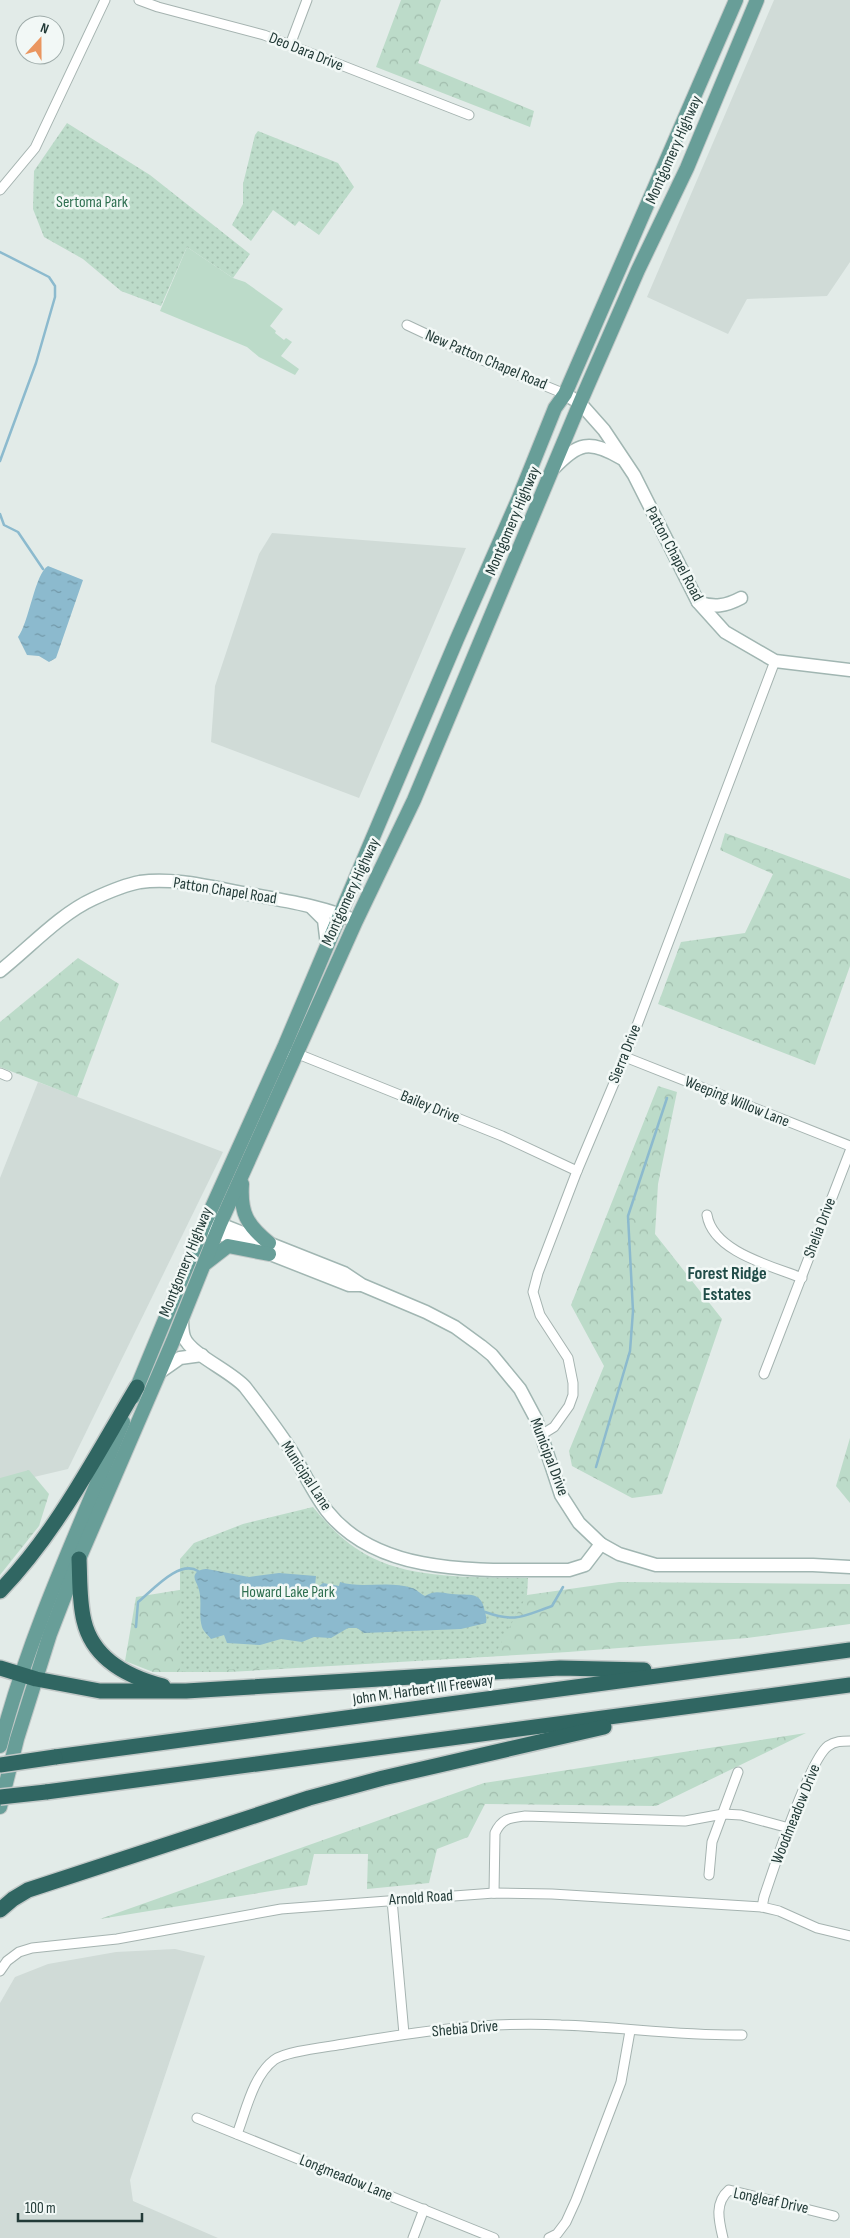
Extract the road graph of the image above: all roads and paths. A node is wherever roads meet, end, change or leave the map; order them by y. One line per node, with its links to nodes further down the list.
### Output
1 (105, 0): 8 (street)
2 (139, 0): 6 (street, Deo Dara Drive)
3 (307, 0): 6 (street)
4 (736, 0): 10 (main road, Montgomery Highway)
5 (757, 0): 11 (main road, Montgomery Highway)
6 (290, 45): 7 (street, Deo Dara Drive)
7 (469, 116)
8 (0, 188)
9 (407, 325): 10 (street, New Patton Chapel Road)
10 (565, 394): 11 (street, Patton Chapel Road); 19 (main road, Montgomery Highway)
11 (580, 403): 12 (street, Patton Chapel Road); 13 (main road, Montgomery Highway)
12 (622, 459): 13 (street); 15 (street, Patton Chapel Road)
13 (554, 468): 20 (main road, Montgomery Highway)
14 (741, 598): 15 (street)
15 (698, 602): 16 (street, Patton Chapel Road)
16 (775, 661): 17 (street, Patton Chapel Road); 25 (street, Sierra Drive)
17 (850, 670)
18 (309, 906): 19 (street, Patton Chapel Road); 21 (street); 22 (street, Patton Chapel Road)
19 (340, 914): 20 (street, Patton Chapel Road); 21 (main road, Montgomery Highway)
20 (356, 921): 24 (main road, Montgomery Highway)
21 (327, 945): 23 (main road, Montgomery Highway)
22 (0, 971)
23 (281, 1054): 24 (street, Bailey Drive); 31 (main road, Montgomery Highway)
24 (298, 1054): 28 (street, Bailey Drive); 29 (main road, Montgomery Highway)
25 (625, 1057): 26 (street, Weeping Willow Lane); 28 (street, Sierra Drive)
26 (850, 1146)
27 (850, 1151): 35 (street, Shelia Drive)
28 (577, 1170): 41 (street, Sierra Drive)
29 (242, 1176): 32 (main road, Montgomery Highway); 33 (main road)
30 (707, 1215): 35 (street, Shelia Drive)
31 (204, 1225): 32 (street, Municipal Drive); 40 (main road, Montgomery Highway)
32 (219, 1229): 33 (street, Municipal Drive); 34 (main road, Montgomery Highway)
33 (269, 1248): 34 (main road); 41 (street, Municipal Drive)
34 (202, 1267): 36 (main road, Montgomery Highway)
35 (802, 1278): 39 (street, Shelia Drive)
36 (182, 1318): 37 (street, Municipal Lane); 38 (main road, Montgomery Highway)
37 (202, 1355): 38 (street); 42 (street, Municipal Lane)
38 (160, 1372): 43 (main road, Montgomery Highway)
39 (764, 1374)
40 (137, 1387): 45 (highway); 49 (main road, Montgomery Highway)
41 (542, 1435): 42 (street, Municipal Drive)
42 (601, 1544): 44 (street, Municipal Drive)
43 (79, 1559): 49 (main road, Montgomery Highway); 51 (highway)
44 (850, 1567)
45 (0, 1591)
46 (850, 1650): 48 (highway, John M. Harbert III Freeway)
47 (0, 1668): 49 (highway)
48 (686, 1672): 51 (highway); 55 (highway, John M. Harbert III Freeway, bridge)
49 (29, 1677): 51 (highway); 54 (main road, Montgomery Highway); 58 (main road, Montgomery Highway)
50 (850, 1684): 52 (highway)
51 (186, 1692)
52 (690, 1707): 57 (highway, bridge); 65 (highway)
53 (850, 1741): 60 (street, Woodmeadow Drive)
54 (0, 1746)
55 (0, 1765)
56 (738, 1772): 59 (street)
57 (0, 1797)
58 (0, 1807)
59 (723, 1814): 60 (street); 61 (street); 62 (street)
60 (789, 1828): 64 (street, Woodmeadow Drive)
61 (709, 1876)
62 (494, 1893): 63 (street, Arnold Road); 64 (street, Arnold Road)
63 (392, 1900): 67 (street, Arnold Road); 69 (street)
64 (762, 1907): 66 (street, Arnold Road)
65 (0, 1910)
66 (850, 1936)
67 (0, 1971)
68 (630, 2031): 69 (street, Shebia Drive); 70 (street, Shebia Drive); 77 (street)
69 (404, 2034): 72 (street, Shebia Drive)
70 (742, 2035)
71 (197, 2118): 72 (street, Longmeadow Lane)
72 (237, 2134): 73 (street, Longmeadow Lane)
73 (424, 2209): 75 (street); 76 (street, Longmeadow Lane)
74 (834, 2216): 78 (street, Longleaf Drive)
75 (413, 2238)
76 (494, 2238)
77 (549, 2238)
78 (723, 2238)

